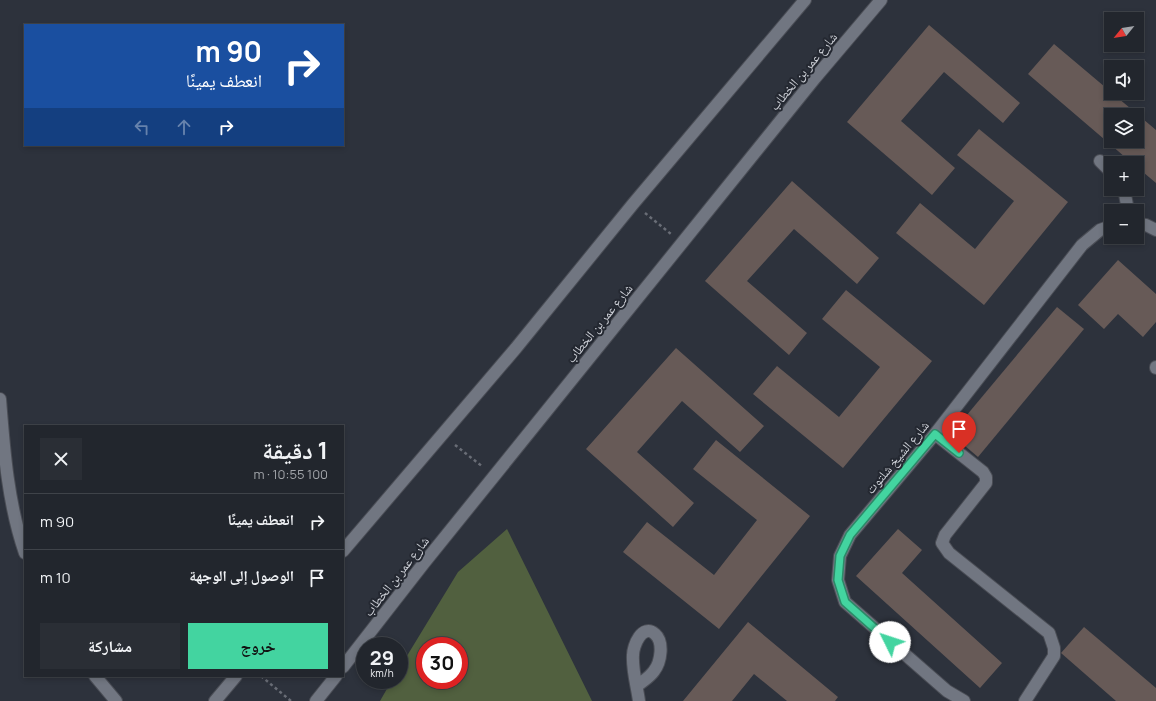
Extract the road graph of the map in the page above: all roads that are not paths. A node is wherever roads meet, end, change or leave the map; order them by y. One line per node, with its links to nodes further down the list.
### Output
1 (805, 0): 11 (street)
2 (881, 0): 12 (street, شارع عمر بن الخطاب)
3 (1100, 161): 4 (street)
4 (1104, 165)
5 (1144, 225): 7 (street)
6 (1104, 229): 9 (street, شارع الشيخ شلتوت)
7 (1156, 230)
8 (0, 399): 10 (street)
9 (935, 434): 21 (street, شارع الشيخ شلتوت); 22 (street)
10 (24, 549)
11 (344, 549)
12 (344, 666)
13 (96, 677): 17 (street)
14 (235, 677): 18 (street)
15 (335, 677): 19 (street)
16 (637, 686): 20 (street)
17 (116, 701)
18 (215, 701)
19 (316, 701)
20 (639, 701)
21 (964, 701)
22 (1025, 701)

